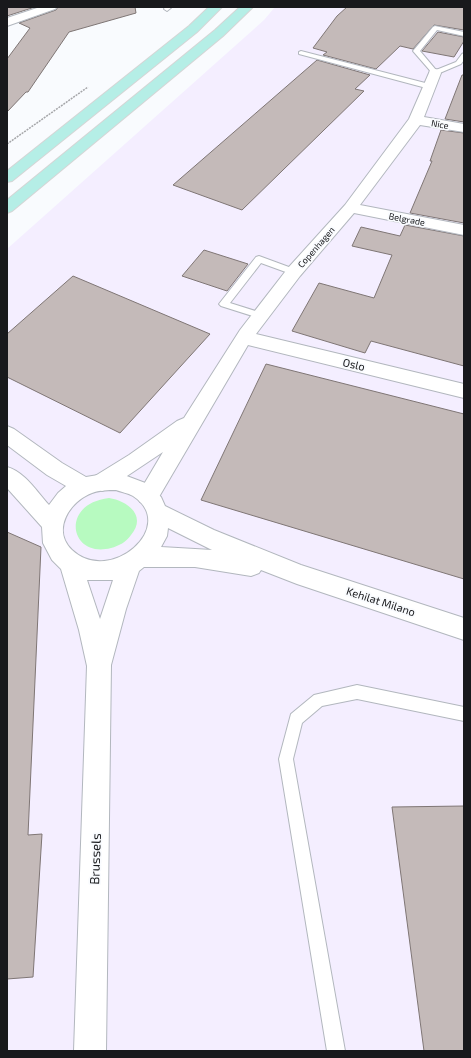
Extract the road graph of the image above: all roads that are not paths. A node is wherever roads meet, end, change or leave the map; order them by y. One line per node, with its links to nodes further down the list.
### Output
1 (52, 7): 4 (street)
2 (216, 7): 11 (main road)
3 (247, 7): 12 (main road)
4 (7, 22)
5 (464, 34): 8 (lane)
6 (464, 55): 8 (lane)
7 (305, 56): 8 (lane)
8 (432, 80): 9 (street, Copenhagen)
9 (416, 120): 10 (street, Nice); 13 (street, Copenhagen)
10 (464, 128)
11 (7, 178)
12 (7, 208)
13 (350, 208): 14 (street, Belgrade); 15 (street, Copenhagen)
14 (464, 230)
15 (294, 272): 16 (street, Copenhagen); 16 (lane)
16 (262, 316): 17 (street, Copenhagen)
17 (245, 338): 18 (street, Oslo); 19 (street, Copenhagen)
18 (464, 391)
19 (194, 420): 22 (street, Copenhagen); 23 (street, Copenhagen)
20 (7, 434): 22 (street)
21 (7, 475): 24 (street)
22 (94, 484): 23 (street); 24 (street)
23 (154, 505): 25 (street); 27 (street, Kehilat Milano)
24 (52, 524): 26 (street)
25 (134, 561): 26 (street); 27 (street, Kehilat Milano); 29 (street, Brussels)
26 (71, 564): 29 (street, Brussels)
27 (297, 574): 28 (street, Kehilat Milano)
28 (464, 629)
29 (99, 666): 31 (street, Brussels)
30 (464, 714): 32 (lane)
31 (90, 1051)
32 (336, 1051)

